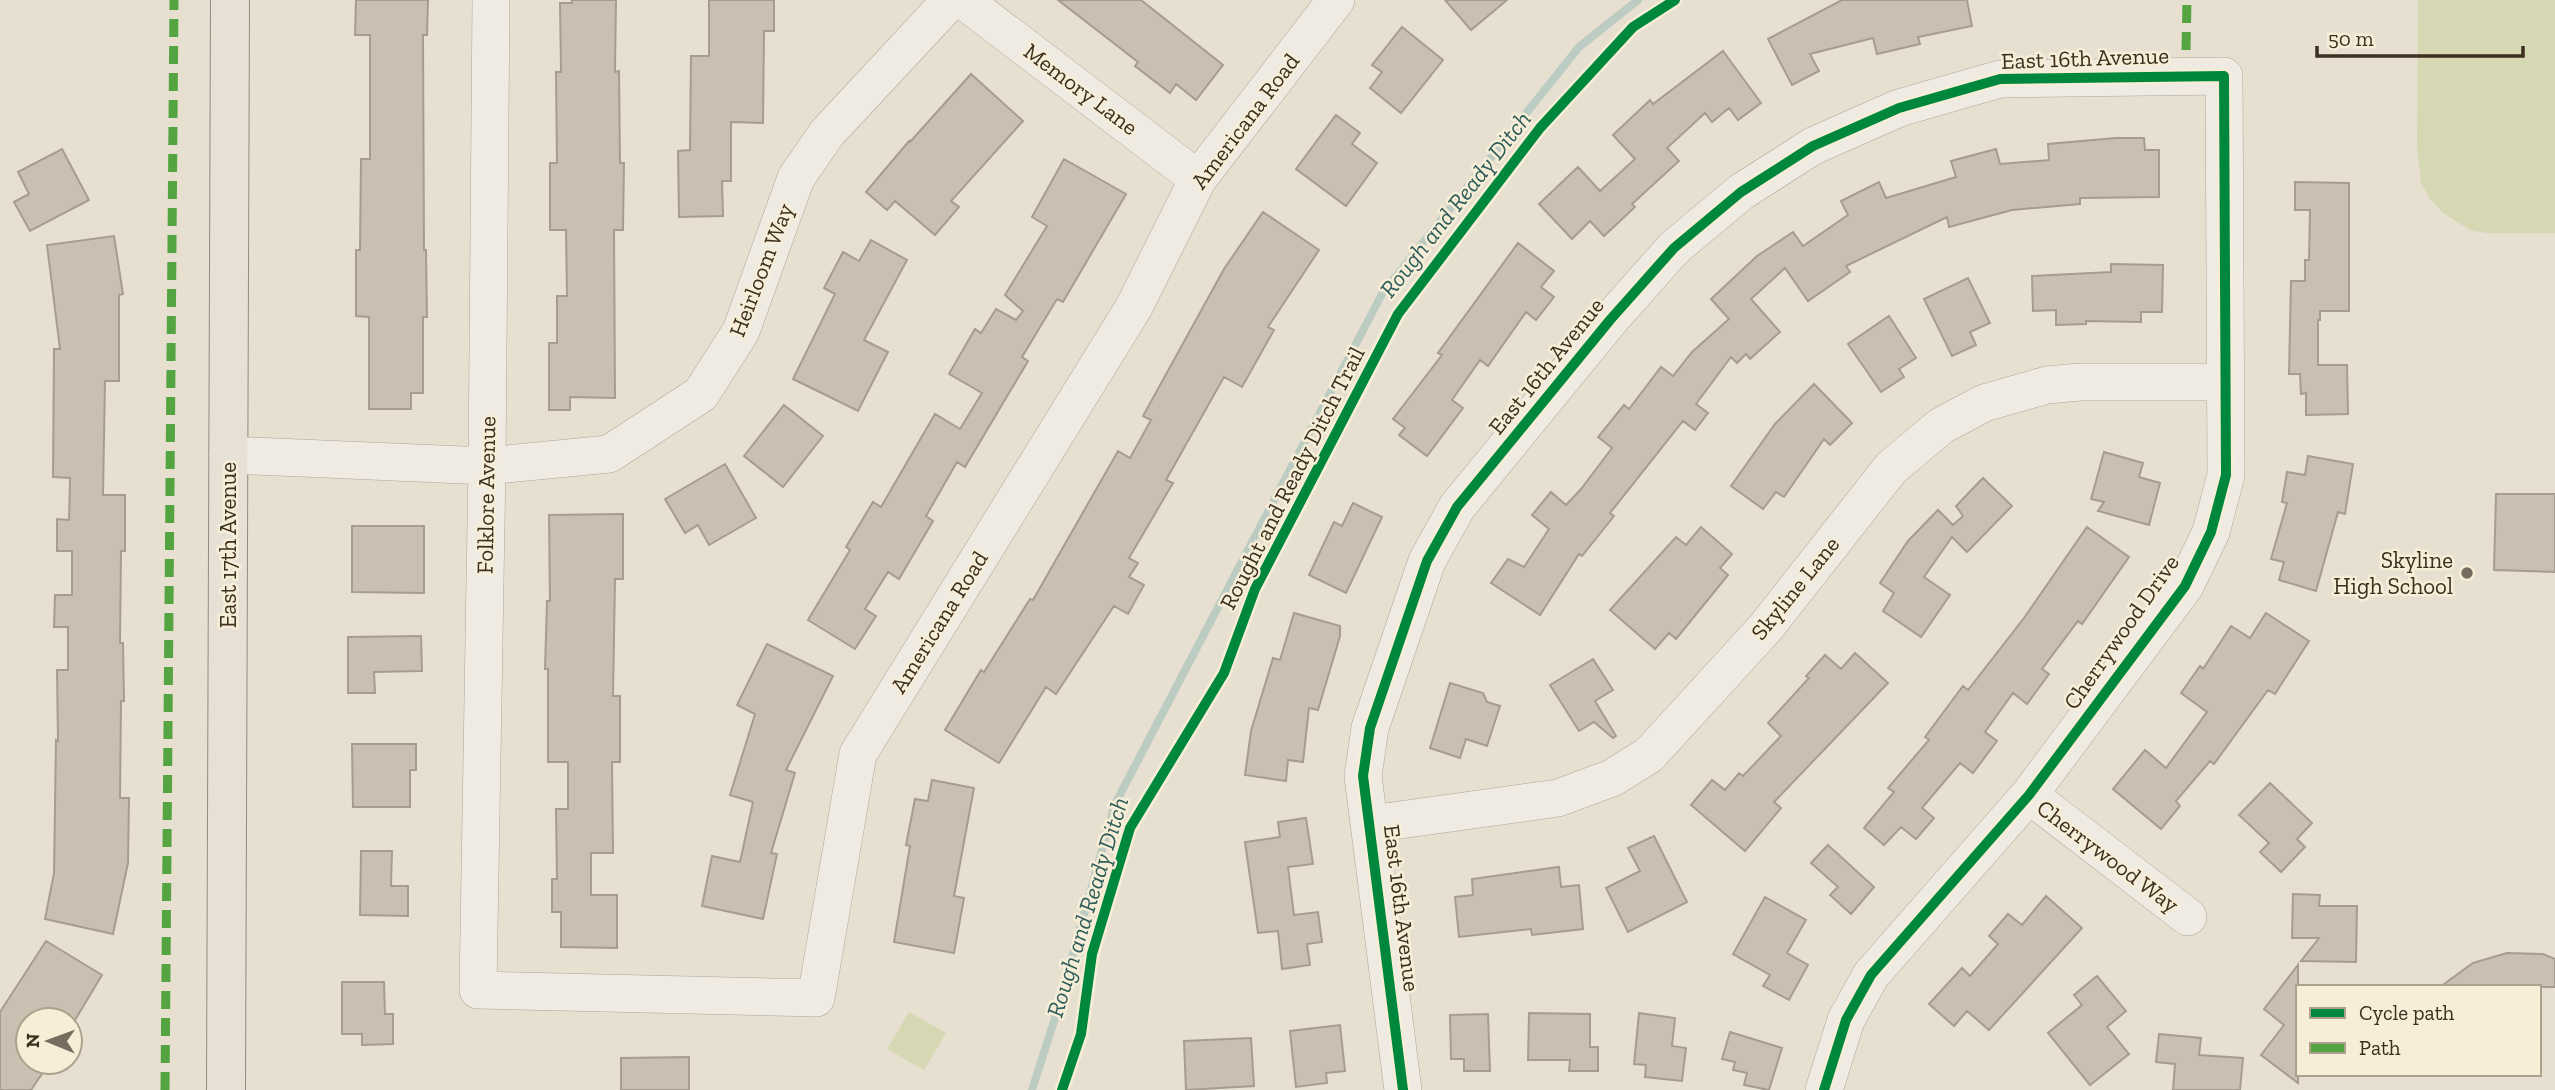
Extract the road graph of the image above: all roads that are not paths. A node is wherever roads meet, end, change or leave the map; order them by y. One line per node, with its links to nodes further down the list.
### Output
1 (230, 0): 9 (main road, East 17th Avenue)
2 (491, 0): 10 (street, Folklore Avenue)
3 (951, 0): 10 (street, Heirloom Way)
4 (963, 0): 7 (street, Memory Lane)
5 (1336, 0): 7 (street, Americana Road)
6 (2224, 76): 8 (street, Cherrywood Drive); 12 (street, East 16th Avenue)
7 (1198, 179): 14 (street, Americana Road)
8 (2225, 382): 11 (street, Cherrywood Drive); 12 (street, Skyline Lane)
9 (228, 455): 10 (street, Heirloom Way); 15 (main road, East 17th Avenue)
10 (487, 466): 14 (street, Folklore Avenue)
11 (2029, 795): 13 (street, Cherrywood Way); 17 (street, Cherrywood Drive)
12 (1371, 824): 16 (street, East 16th Avenue)
13 (2188, 916)
14 (478, 990)
15 (226, 1090)
16 (1403, 1090)
17 (1824, 1090)

